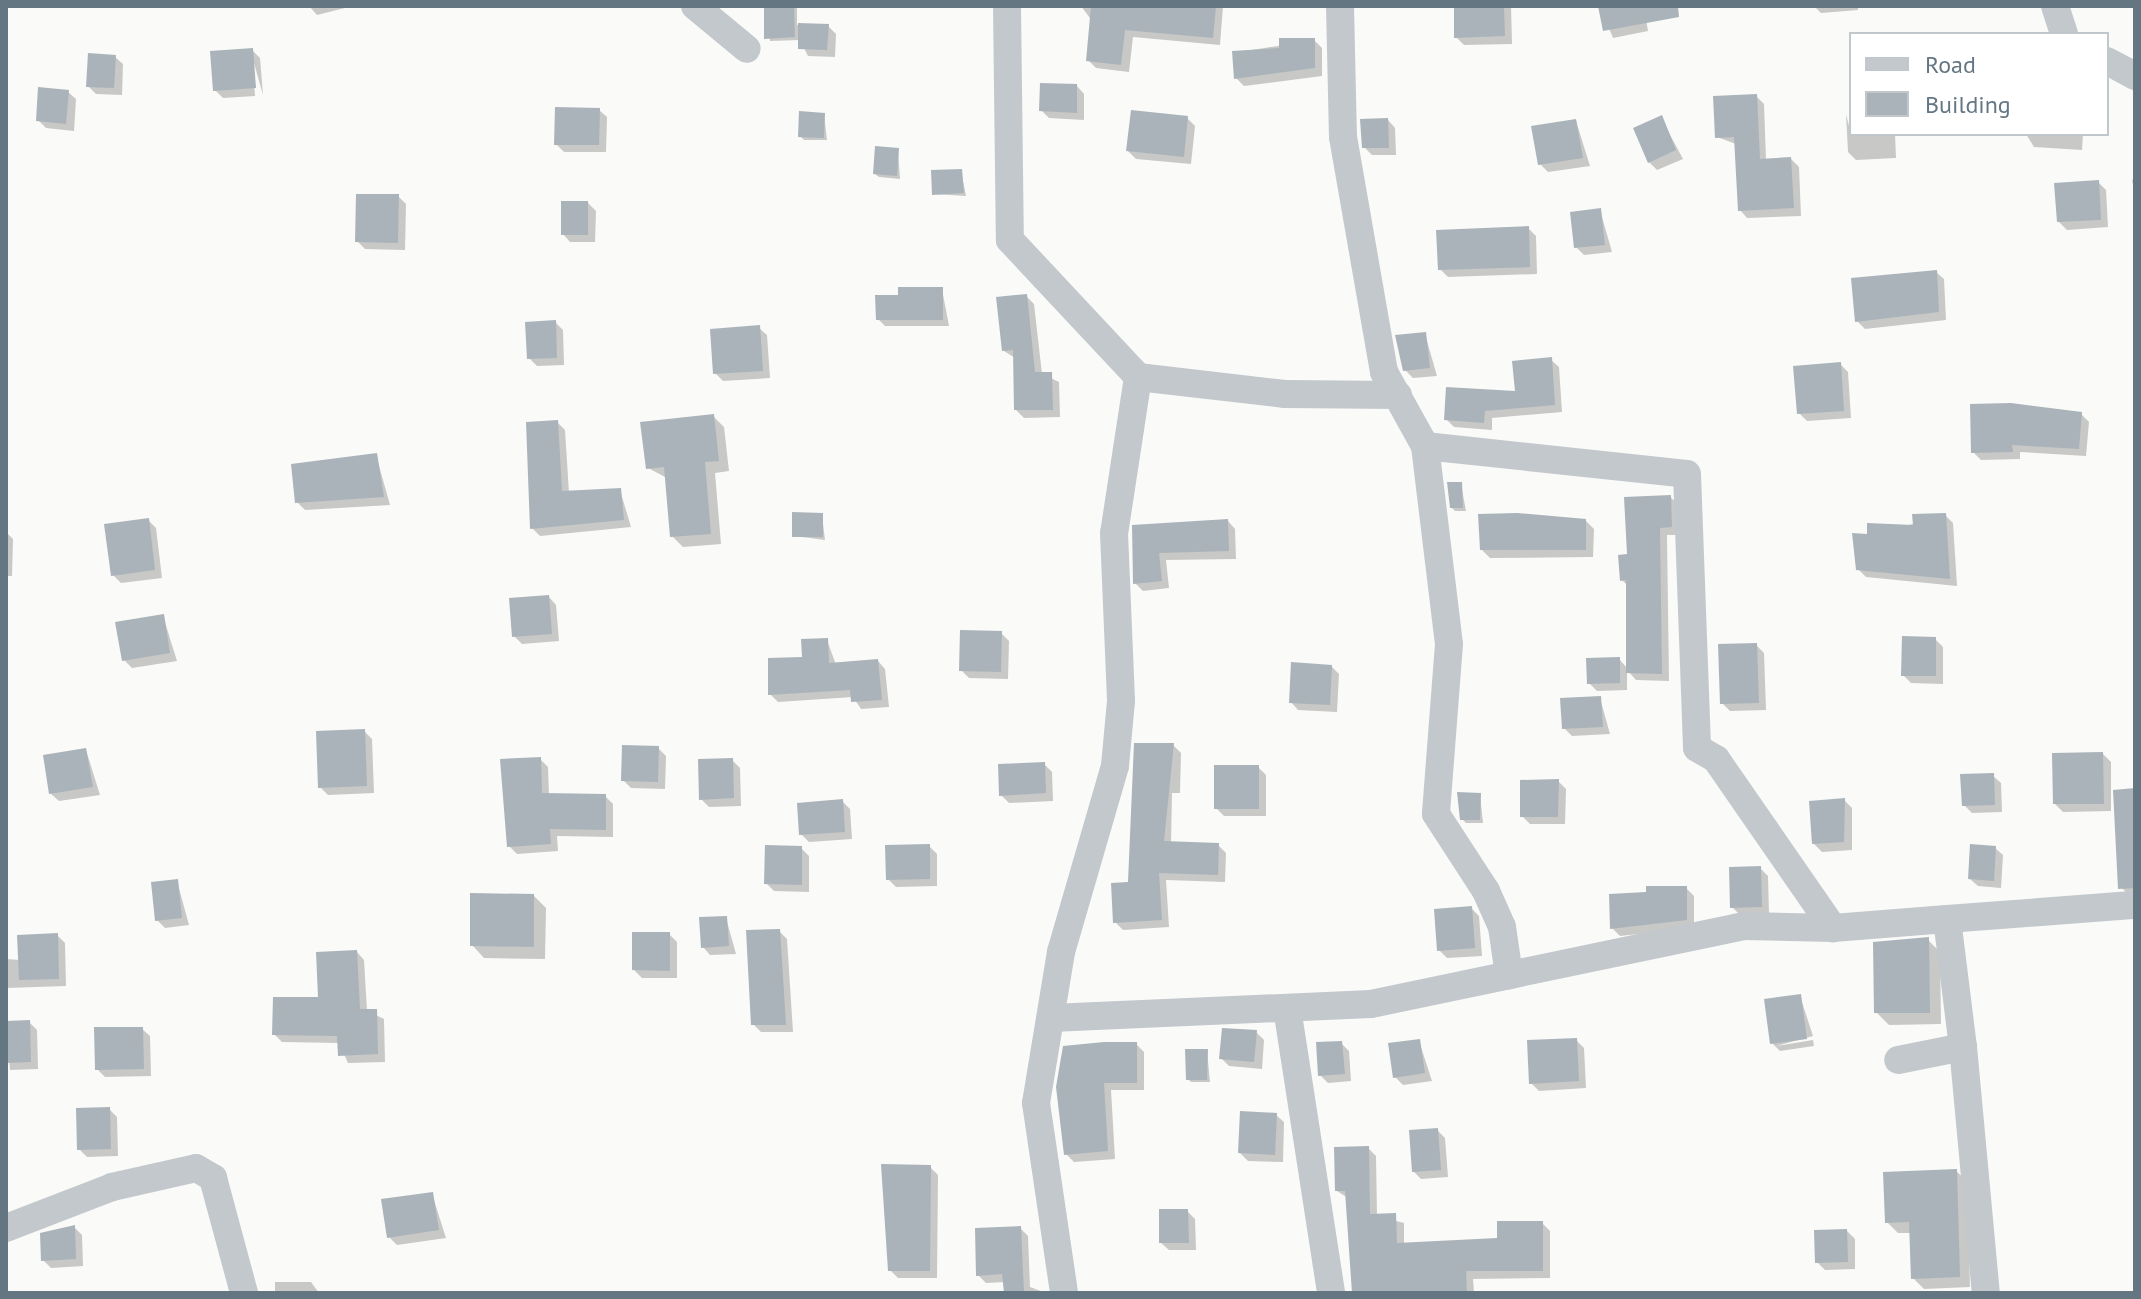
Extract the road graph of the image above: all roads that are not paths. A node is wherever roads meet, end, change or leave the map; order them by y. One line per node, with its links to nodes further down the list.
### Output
1 (695, 6): 6 (street)
2 (1007, 6): 9 (street)
3 (1340, 6): 10 (street)
4 (2055, 6): 5 (street)
5 (2063, 32)
6 (747, 49)
7 (2109, 62): 8 (street)
8 (2135, 76)
9 (1138, 377): 10 (street); 17 (street)
10 (1398, 395): 11 (street)
11 (1425, 446): 14 (street); 15 (street)
12 (2135, 905): 13 (street)
13 (1947, 919): 14 (street); 18 (street)
14 (1833, 928): 15 (street)
15 (1509, 975): 16 (street)
16 (1287, 1008): 17 (street); 23 (street)
17 (1051, 1018): 22 (street)
18 (1963, 1047): 19 (street); 24 (street)
19 (1898, 1060)
20 (6, 1228): 21 (street)
21 (244, 1293)
22 (1064, 1293)
23 (1331, 1293)
24 (1986, 1293)

